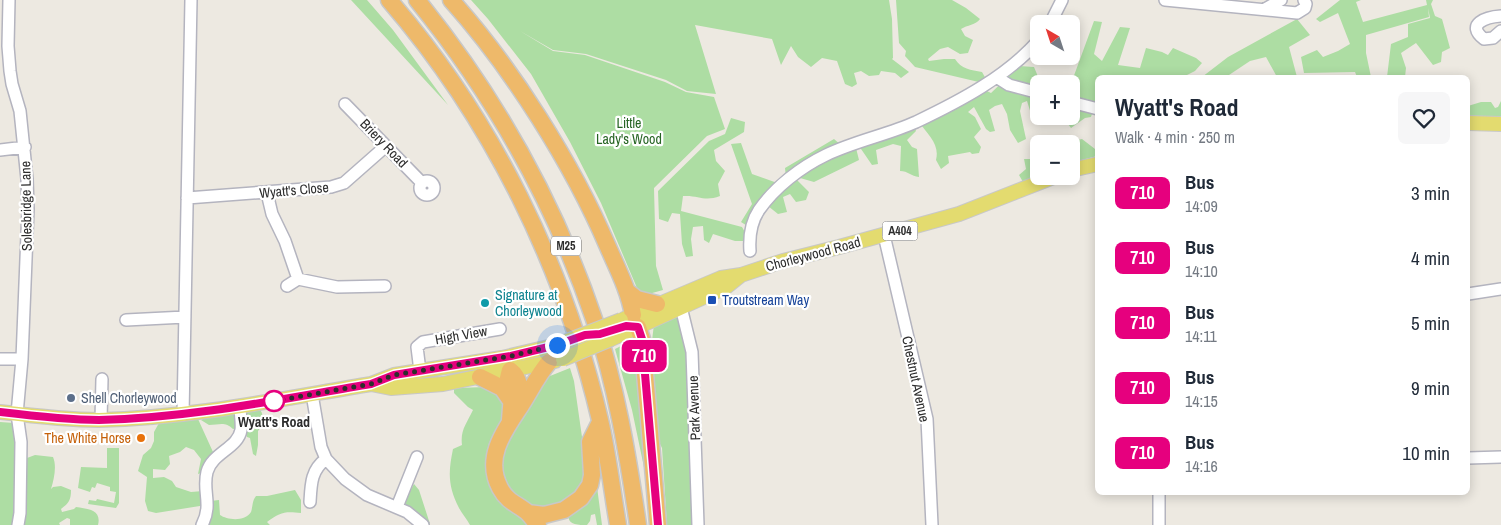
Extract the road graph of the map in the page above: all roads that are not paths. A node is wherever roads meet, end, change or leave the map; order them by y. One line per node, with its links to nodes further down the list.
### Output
1 (9, 0): 14 (street, Solesbridge Lane)
2 (190, 0): 31 (street)
3 (388, 0): 67 (highway, M25)
4 (417, 0): 80 (highway, M25)
5 (451, 0): 39 (highway)
6 (1062, 0): 11 (street)
7 (1165, 0): 10 (street)
8 (1281, 0): 10 (street)
9 (1304, 0): 10 (street)
10 (1263, 10)
11 (1054, 15)
12 (1501, 16): 13 (street)
13 (1501, 31)
14 (4, 46): 24 (street, Solesbridge Lane)
15 (1030, 50): 16 (street)
16 (998, 78): 17 (street); 33 (street)
17 (1030, 91)
18 (345, 104): 23 (street, Briery Road)
19 (1080, 104): 20 (street)
20 (1095, 108)
21 (1470, 124): 22 (main road)
22 (1501, 124)
23 (386, 146): 28 (street, Briery Road); 30 (street, Wyatt's Close)
24 (25, 147): 25 (street); 50 (street, Solesbridge Lane)
25 (0, 150)
26 (1095, 167): 27 (main road)
27 (1080, 169)
28 (422, 183)
29 (1033, 185): 32 (main road, Chorleywood Road / A404)
30 (267, 193): 31 (street, Wyatt's Close); 35 (street)
31 (186, 198): 44 (street)
32 (884, 235): 34 (main road, Chorleywood Road / A404); 83 (street, Chestnut Avenue)
33 (750, 250)
34 (741, 275): 40 (main road, A404); 43 (main road, A404)
35 (298, 279): 36 (street); 37 (street)
36 (287, 286)
37 (385, 286)
38 (1501, 289): 41 (street)
39 (628, 292): 42 (highway); 46 (highway)
40 (686, 292): 42 (main road, A404); 43 (street)
41 (1470, 294)
42 (663, 302): 43 (street); 46 (main road, A404)
43 (681, 307): 46 (main road, A404); 82 (street, Park Avenue)
44 (185, 317): 45 (street); 65 (street)
45 (126, 320)
46 (623, 326): 48 (main road, A404, bridge); 51 (main road, A404, bridge); 81 (highway)
47 (500, 329): 54 (street, High View)
48 (519, 355): 52 (main road, A404); 53 (main road)
49 (0, 359): 50 (street)
50 (22, 359): 64 (street, Solesbridge Lane)
51 (556, 360): 53 (main road, A404); 62 (highway)
52 (464, 365): 53 (main road); 54 (main road, A404)
53 (510, 370): 55 (main road, A404); 62 (highway)
54 (420, 371): 57 (main road, A404); 58 (street); 59 (street)
55 (480, 377): 58 (main road, A404); 62 (highway)
56 (102, 380): 66 (street)
57 (371, 384): 59 (main road, A404); 60 (main road, A404)
58 (443, 384): 59 (main road, A404)
59 (404, 388)
60 (312, 394): 61 (main road, A404); 71 (street)
61 (240, 406): 65 (main road, A404); 77 (street)
62 (514, 410): 75 (highway)
63 (0, 412): 64 (main road, A404)
64 (17, 414): 66 (main road, A404); 76 (street, Solesbridge Lane)
65 (183, 415): 66 (main road, A404)
66 (101, 420)
67 (600, 422): 75 (highway); 79 (highway, M25)
68 (417, 457): 74 (street)
69 (1501, 457): 70 (street)
70 (1470, 458)
71 (326, 459): 73 (street); 74 (street)
72 (1159, 495): 84 (street)
73 (309, 499)
74 (397, 507): 78 (street)
75 (533, 519)
76 (18, 525)
77 (202, 525)
78 (423, 525)
79 (618, 525)
80 (638, 525)
81 (658, 525)
82 (698, 525)
83 (932, 525)
84 (1159, 525)

